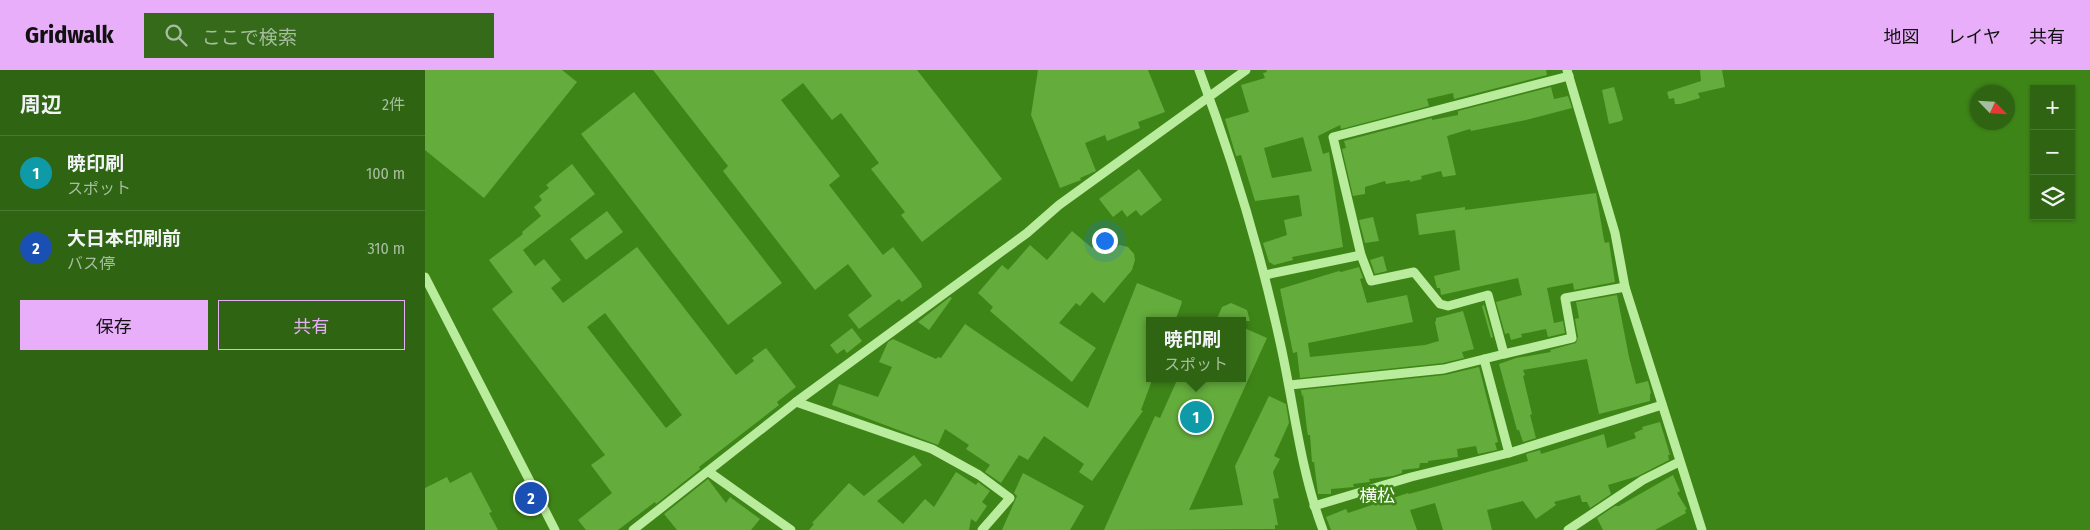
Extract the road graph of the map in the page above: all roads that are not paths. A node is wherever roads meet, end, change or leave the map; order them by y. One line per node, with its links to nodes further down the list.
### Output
1 (1199, 70): 4 (street)
2 (1246, 70): 4 (street)
3 (1568, 73): 5 (street); 8 (street)
4 (1208, 99): 6 (street); 12 (street)
5 (1361, 255): 6 (street); 9 (street)
6 (1265, 275): 11 (street)
7 (425, 277): 18 (street)
8 (1625, 287): 9 (street); 13 (street)
9 (1504, 354): 10 (street)
10 (1484, 359): 11 (street); 14 (street)
11 (1290, 385): 17 (street)
12 (796, 402): 16 (street); 21 (street)
13 (1662, 405): 14 (street); 15 (street)
14 (1509, 453): 17 (street)
15 (1679, 462): 23 (street); 24 (street)
16 (709, 472): 19 (street); 20 (street)
17 (1313, 506): 22 (street)
18 (555, 530)
19 (633, 530)
20 (791, 530)
21 (982, 530)
22 (1323, 530)
23 (1568, 530)
24 (1702, 530)

